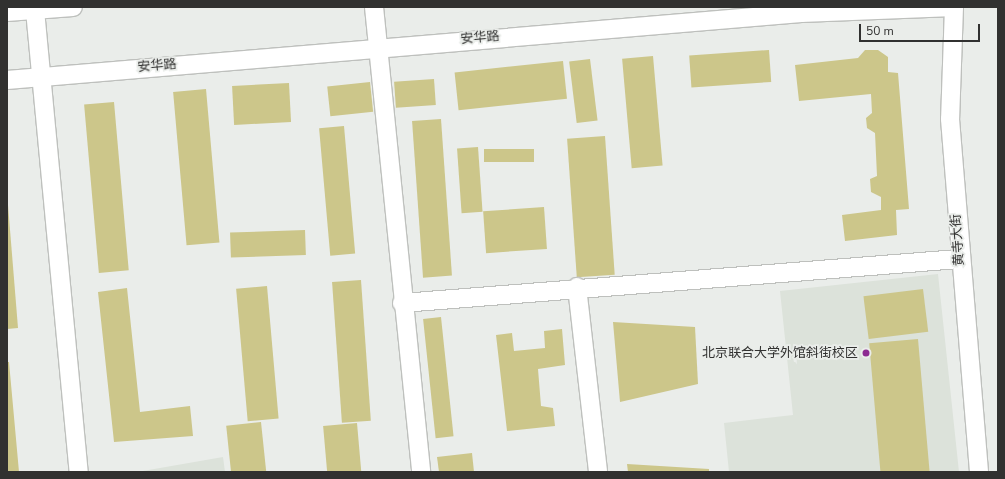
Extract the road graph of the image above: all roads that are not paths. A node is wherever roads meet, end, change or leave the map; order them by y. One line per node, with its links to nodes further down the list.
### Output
1 (73, 7): 4 (street)
2 (374, 7): 7 (street)
3 (954, 7): 5 (street, 安华路); 10 (street, 黄寺大街)
4 (35, 10): 6 (street); 8 (street)
5 (801, 10): 7 (street, 安华路)
6 (7, 12)
7 (377, 47): 8 (street, 安华路); 12 (street)
8 (40, 77): 9 (street, 安华路); 13 (street)
9 (7, 80)
10 (959, 259): 11 (street); 16 (street, 黄寺大街)
11 (577, 287): 12 (street); 15 (street)
12 (402, 303): 14 (street)
13 (79, 472)
14 (421, 472)
15 (598, 472)
16 (979, 472)

